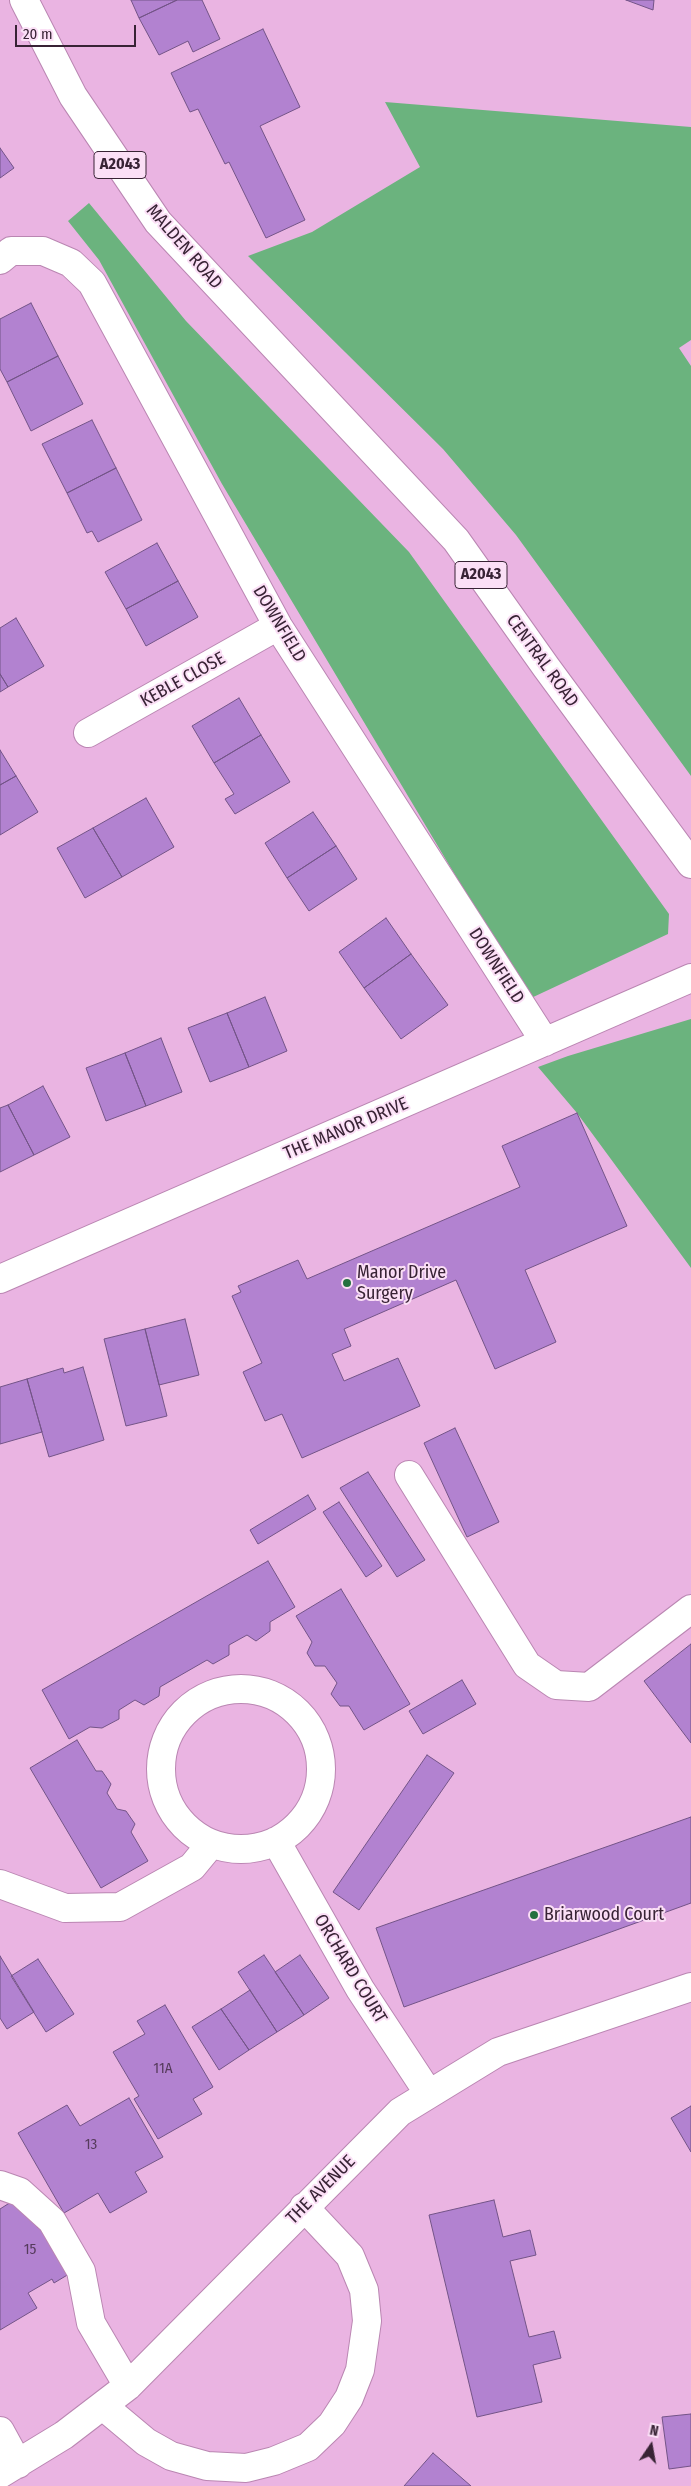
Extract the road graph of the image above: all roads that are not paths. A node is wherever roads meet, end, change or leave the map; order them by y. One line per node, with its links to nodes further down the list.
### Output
1 (24, 0): 3 (street, MALDEN ROAD / A2043)
2 (0, 260): 4 (street, DOWNFIELD)
3 (241, 312): 6 (street, CENTRAL ROAD / A2043)
4 (278, 626): 5 (street, KEBLE CLOSE); 8 (street, DOWNFIELD)
5 (88, 733)
6 (691, 864)
7 (691, 978): 8 (street, THE MANOR DRIVE)
8 (545, 1042): 9 (street, THE MANOR DRIVE)
9 (0, 1279)
10 (408, 1475): 11 (street)
11 (691, 1610)
12 (276, 1841): 13 (street); 13 (street); 16 (street, ORCHARD COURT)
13 (211, 1844): 14 (street)
14 (0, 1884)
15 (691, 1987): 16 (street, THE AVENUE)
16 (429, 2094): 18 (street, THE AVENUE)
17 (0, 2185): 19 (street)
18 (304, 2207): 19 (street, THE AVENUE); 20 (street)
19 (128, 2386): 20 (street, THE AVENUE)
20 (103, 2406): 22 (street, THE AVENUE)
21 (0, 2430): 22 (street)
22 (9, 2469)

